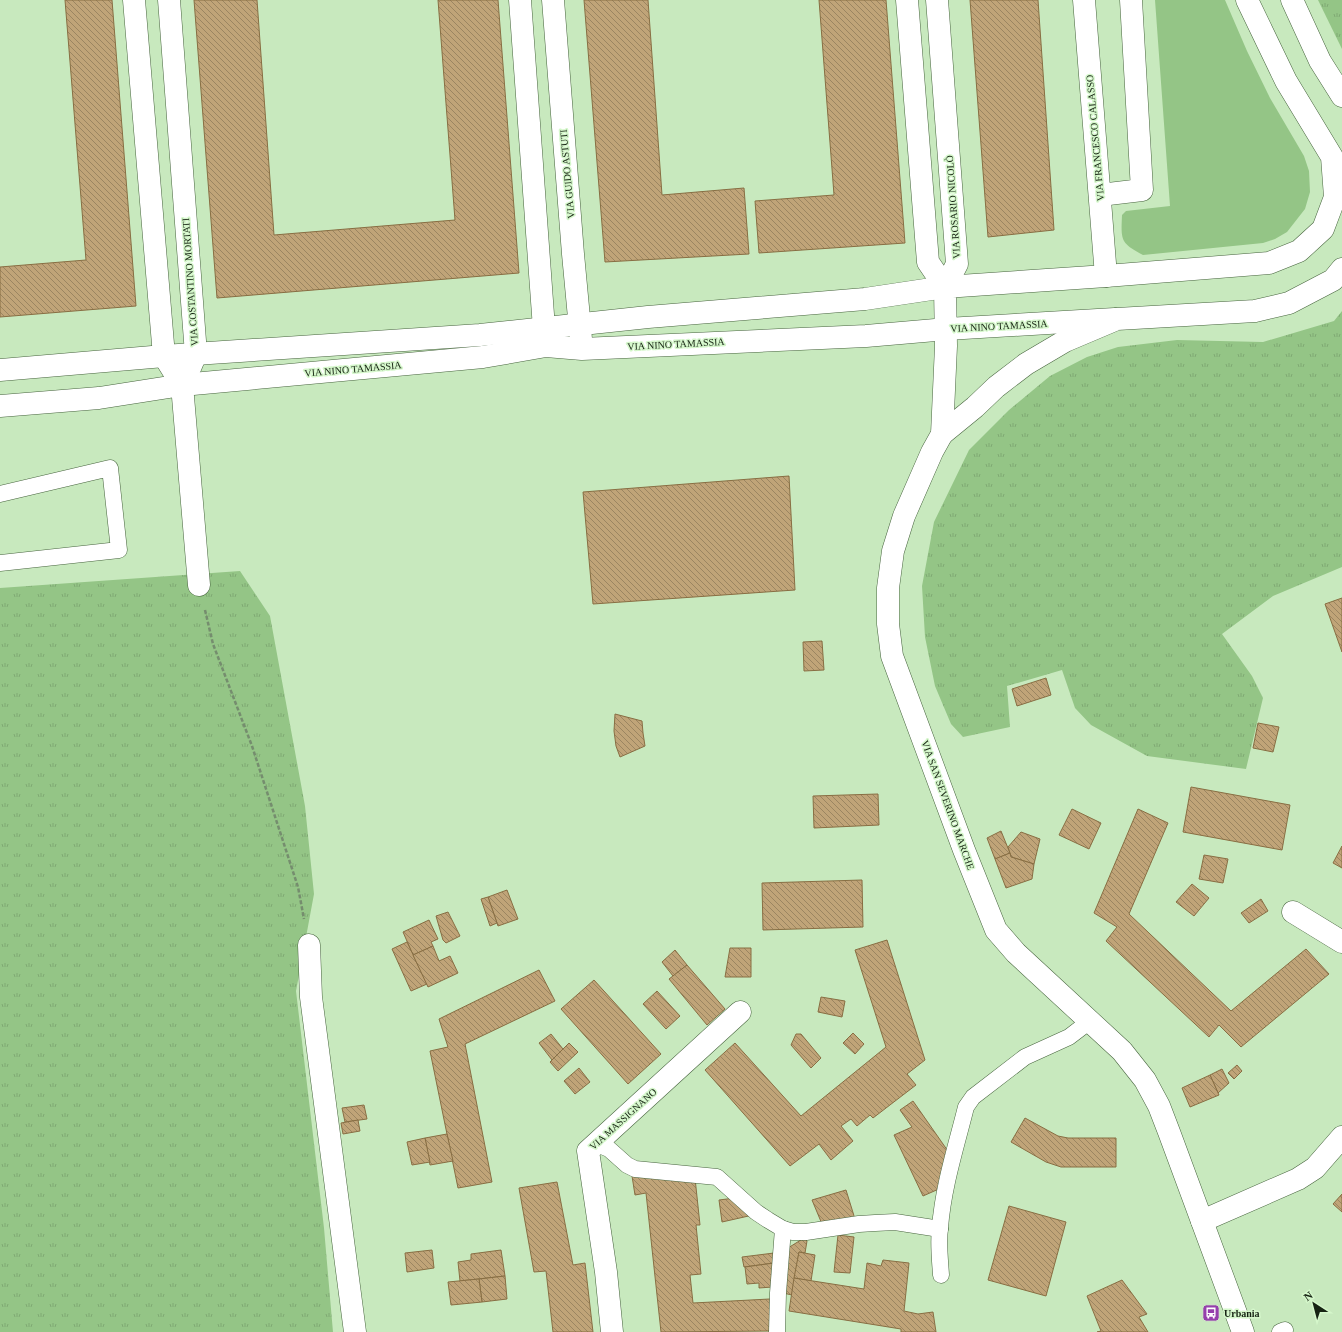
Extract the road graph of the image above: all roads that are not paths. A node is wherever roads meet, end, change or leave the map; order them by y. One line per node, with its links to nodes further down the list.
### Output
1 (134, 0): 22 (street)
2 (169, 0): 21 (street, VIA COSTANTINO MORTATI)
3 (520, 0): 19 (street)
4 (553, 0): 17 (street, VIA GUIDO ASTUTI)
5 (908, 0): 15 (street)
6 (937, 0): 15 (street, VIA ROSARIO NICOLÒ)
7 (1084, 0): 12 (street, VIA FRANCESCO CALASSO)
8 (1131, 0): 12 (street)
9 (1247, 0): 14 (street, VIA NINO TAMASSIA)
10 (1292, 0): 11 (street)
11 (1342, 96)
12 (1100, 195): 14 (street, VIA FRANCESCO CALASSO)
13 (1342, 269): 16 (street, VIA NINO TAMASSIA)
14 (1106, 276): 15 (street, VIA NINO TAMASSIA)
15 (945, 287): 17 (street, VIA NINO TAMASSIA); 18 (street, VIA SAN SEVERINO MARCHE)
16 (1117, 319): 18 (street, VIA NINO TAMASSIA); 26 (street)
17 (581, 324): 19 (street, VIA NINO TAMASSIA); 20 (street, VIA GUIDO ASTUTI)
18 (947, 329): 20 (street, VIA NINO TAMASSIA); 26 (street, VIA SAN SEVERINO MARCHE)
19 (545, 337): 20 (street, VIA NINO TAMASSIA); 21 (street, VIA NINO TAMASSIA); 24 (street, VIA NINO TAMASSIA)
20 (582, 349)
21 (196, 354): 22 (street, VIA NINO TAMASSIA); 24 (street, VIA COSTANTINO MORTATI)
22 (164, 356): 23 (street, VIA NINO TAMASSIA); 24 (street)
23 (0, 370)
24 (182, 385): 25 (street, VIA NINO TAMASSIA); 29 (street)
25 (0, 406)
26 (942, 434): 34 (street, VIA SAN SEVERINO MARCHE)
27 (0, 494): 28 (lane)
28 (0, 563)
29 (199, 585)
30 (1293, 912): 31 (street)
31 (1342, 942)
32 (309, 945): 41 (street)
33 (740, 1012): 36 (street, VIA MASSIGNANO)
34 (1090, 1021): 37 (street, VIA SAN SEVERINO MARCHE); 39 (lane)
35 (1342, 1137): 37 (street)
36 (597, 1144): 38 (lane); 42 (street, VIA MASSIGNANO)
37 (1202, 1221): 44 (street, VIA SAN SEVERINO MARCHE)
38 (783, 1229): 39 (lane); 43 (lane)
39 (940, 1229): 40 (lane)
40 (941, 1275)
41 (355, 1332)
42 (612, 1332)
43 (777, 1332)
44 (1243, 1332)

